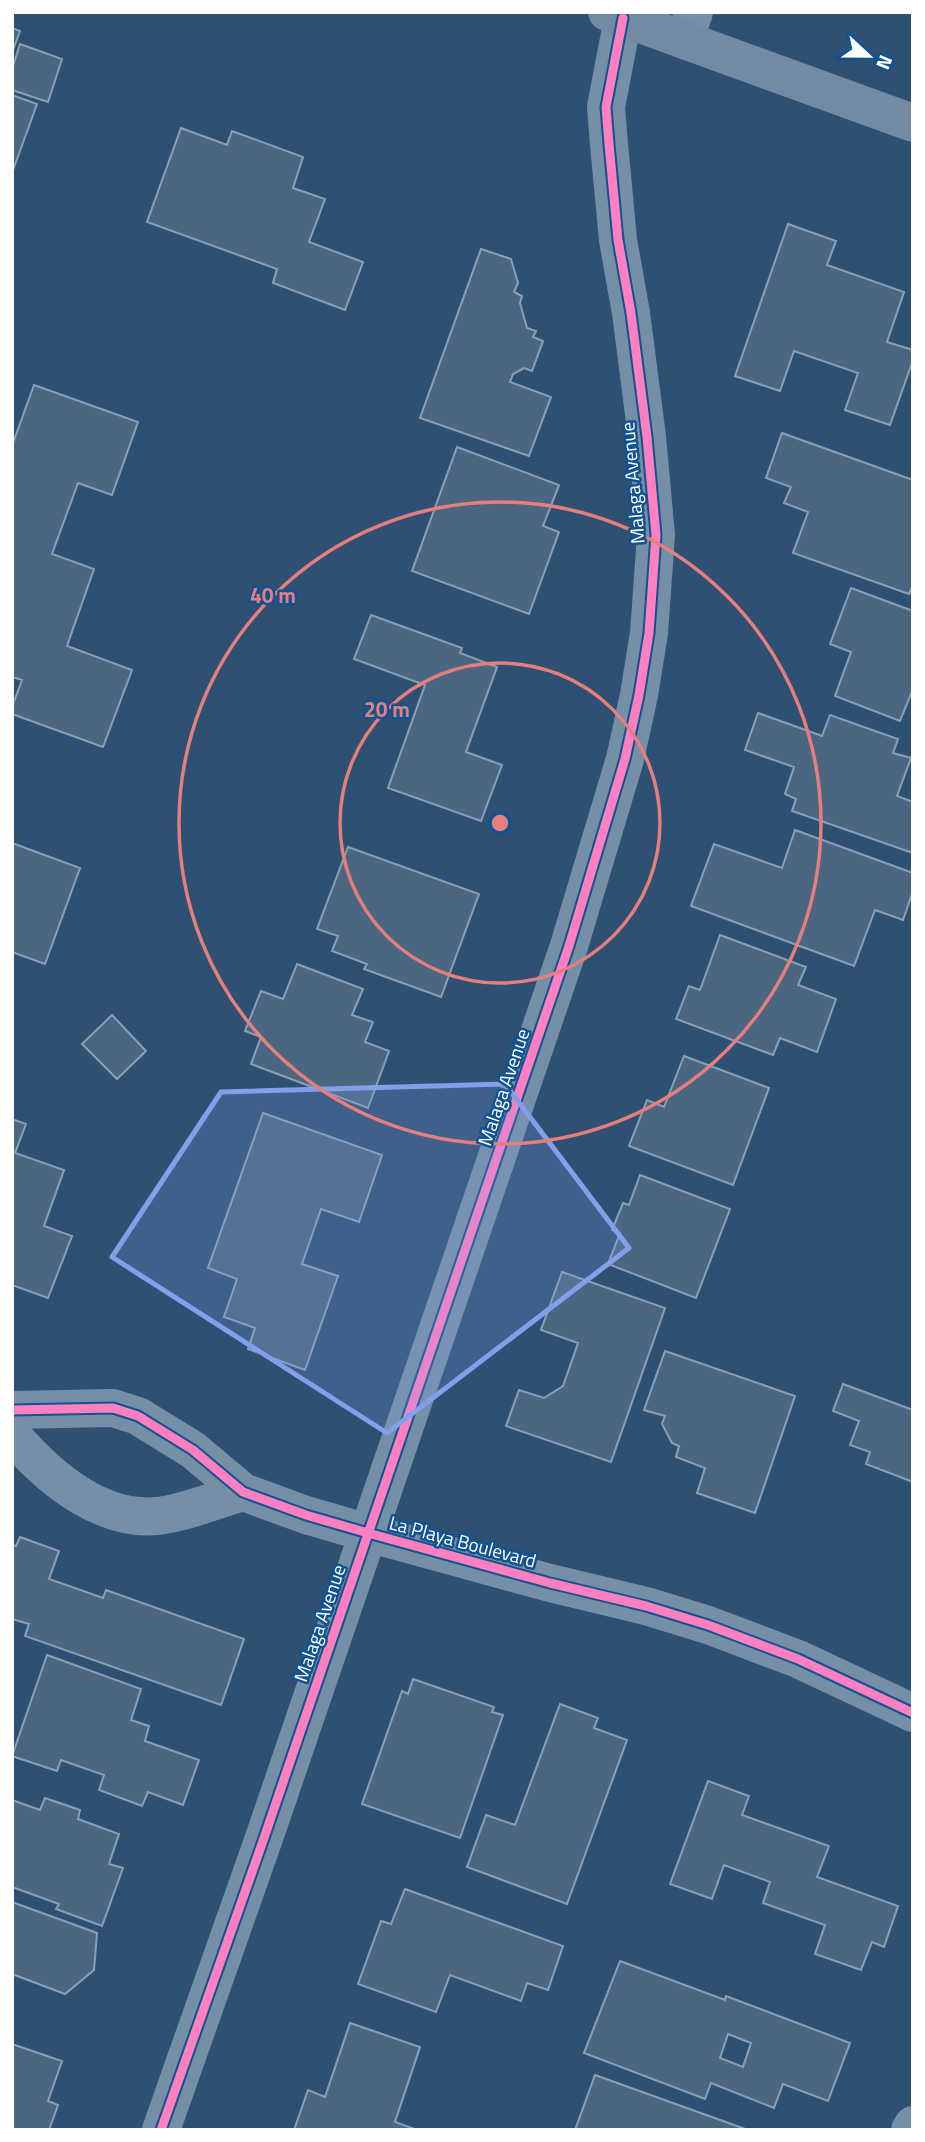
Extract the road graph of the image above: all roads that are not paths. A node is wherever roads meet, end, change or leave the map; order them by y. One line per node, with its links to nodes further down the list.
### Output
1 (615, 15): 2 (main road); 7 (street, Malaga Avenue)
2 (689, 26): 3 (main road)
3 (913, 122)
4 (12, 1410): 6 (street, La Playa Boulevard)
5 (12, 1435): 6 (street)
6 (243, 1492): 7 (street, La Playa Boulevard)
7 (368, 1533): 8 (street, La Playa Boulevard); 10 (street, Malaga Avenue)
8 (913, 1713)
9 (913, 2125): 11 (street)
10 (161, 2130)
11 (910, 2130)

